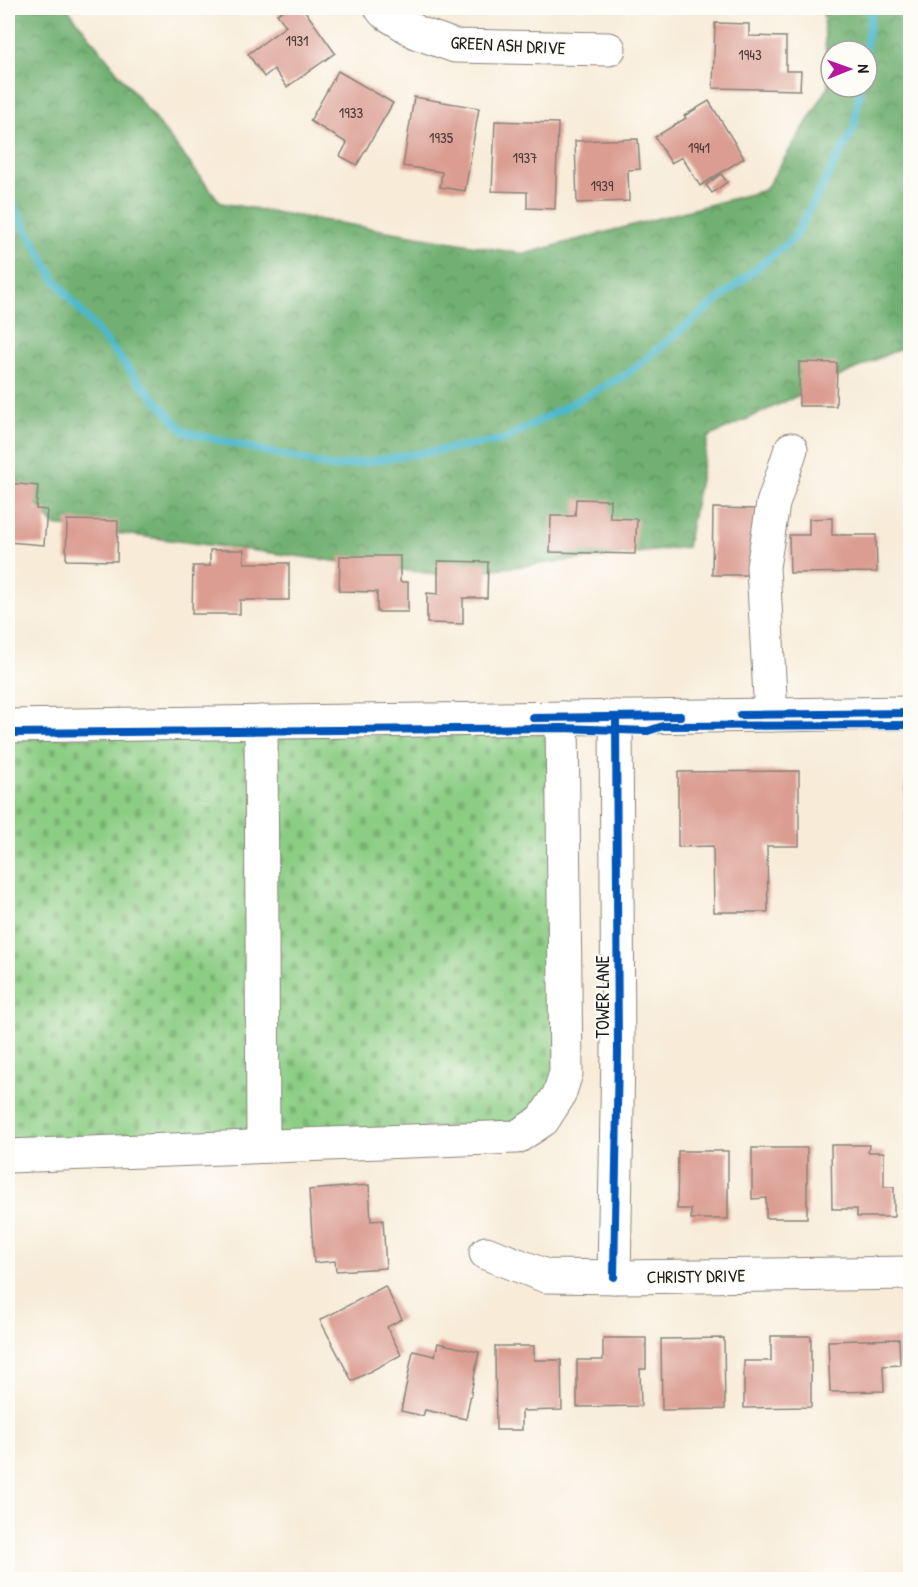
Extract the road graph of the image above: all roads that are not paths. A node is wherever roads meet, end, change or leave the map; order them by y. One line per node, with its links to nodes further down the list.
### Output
1 (381, 8): 2 (street, GREEN ASH DRIVE)
2 (609, 49)
3 (791, 449): 5 (street)
4 (910, 713): 5 (street)
5 (771, 715): 6 (street)
6 (616, 717): 7 (street); 14 (street, TOWER LANE)
7 (562, 718): 8 (street); 10 (street)
8 (261, 722): 9 (street); 10 (street)
9 (8, 726)
10 (263, 1146): 11 (street)
11 (8, 1156)
12 (486, 1253): 14 (street, CHRISTY DRIVE)
13 (910, 1273): 14 (street, CHRISTY DRIVE)
14 (614, 1277)

